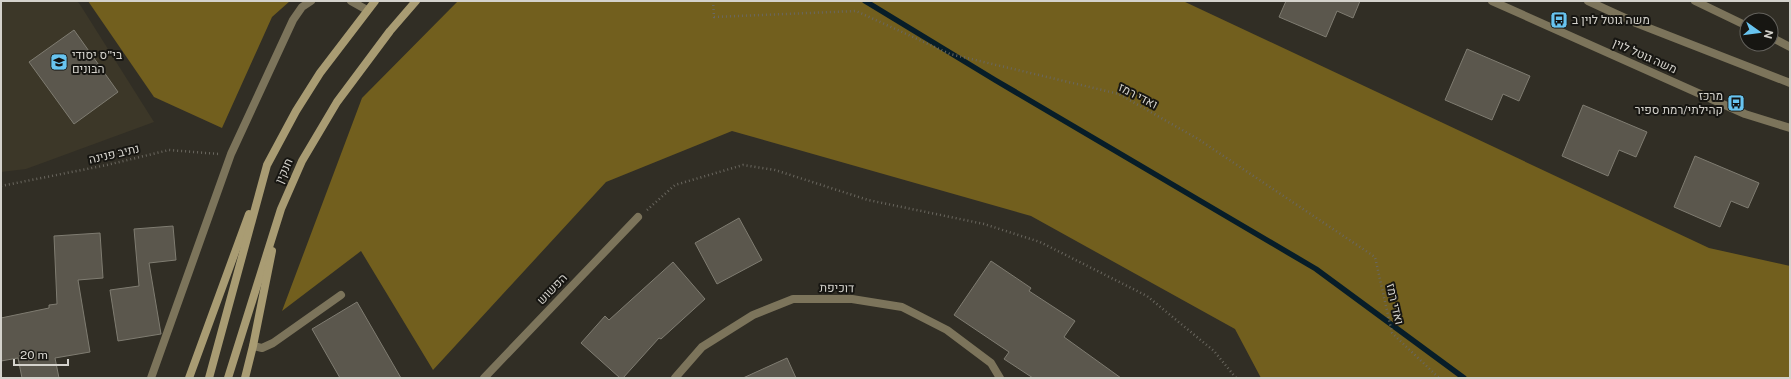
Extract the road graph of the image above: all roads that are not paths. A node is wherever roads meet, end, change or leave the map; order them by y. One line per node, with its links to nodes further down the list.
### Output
1 (311, 1): 19 (street)
2 (351, 1): 8 (street)
3 (375, 1): 8 (main road, חנקין)
4 (416, 1): 15 (main road, חנקין)
5 (1492, 1): 13 (street, משה גוטל לוין)
6 (1588, 1): 12 (street)
7 (1695, 1): 9 (street)
8 (367, 10): 14 (main road, חנקין)
9 (1739, 22)
10 (1779, 41): 11 (street)
11 (1790, 46)
12 (1790, 83)
13 (1790, 128)
14 (267, 165): 20 (main road); 21 (main road, חנקין)
15 (281, 209): 18 (main road); 22 (main road, חנקין)
16 (638, 217): 24 (street, הפשוש)
17 (341, 294): 18 (street)
18 (253, 346): 23 (main road)
19 (151, 378)
20 (189, 378)
21 (209, 378)
22 (228, 378)
23 (245, 378)
24 (484, 378)
25 (675, 378): 26 (street, דוכיפת)
26 (1000, 378)

